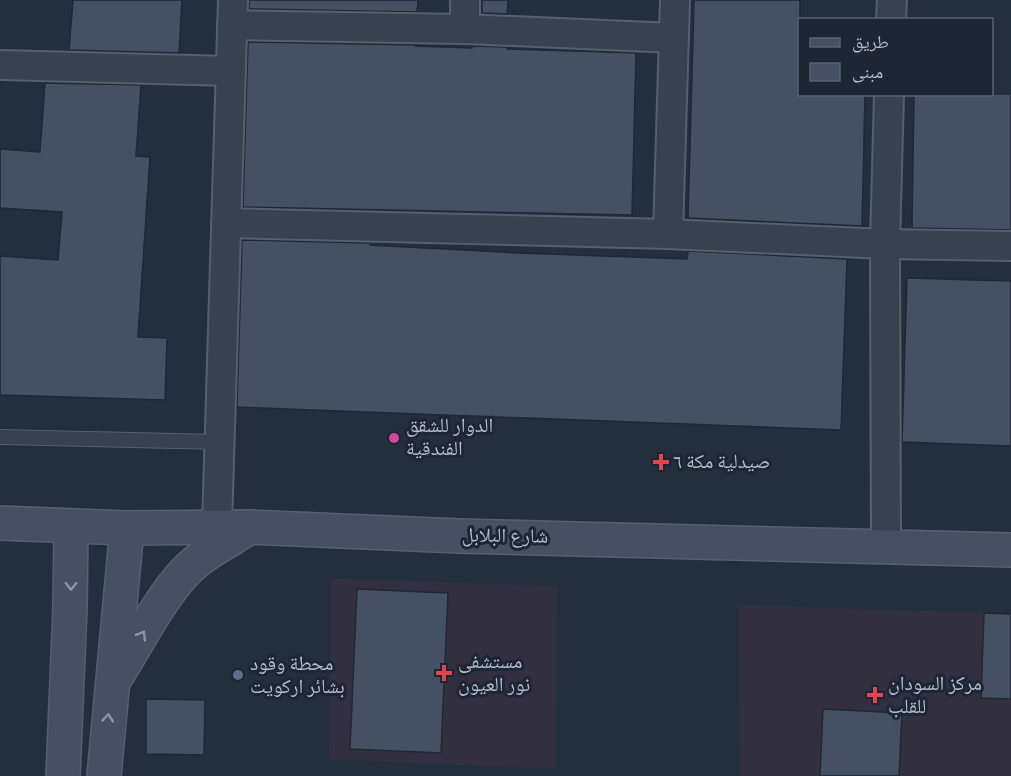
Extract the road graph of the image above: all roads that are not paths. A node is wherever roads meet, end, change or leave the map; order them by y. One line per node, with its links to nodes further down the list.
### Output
1 (465, 0): 6 (street)
2 (675, 0): 7 (street)
3 (891, 0): 5 (street)
4 (232, 12): 6 (street); 9 (street)
5 (891, 18)
6 (465, 29): 7 (street)
7 (674, 39): 12 (street)
8 (0, 65): 9 (street)
9 (231, 71): 11 (street)
10 (889, 96): 13 (street)
11 (226, 223): 12 (street); 16 (street)
12 (668, 234): 13 (street)
13 (885, 244): 14 (street); 22 (street)
14 (1011, 246)
15 (0, 437): 16 (lane)
16 (220, 442): 18 (street)
17 (0, 523): 19 (street, شارع البلابل)
18 (218, 526): 20 (street, شارع البلابل); 21 (street, شارع البلابل)
19 (71, 527): 21 (street, شارع البلابل); 25 (street, one-way to 25)
20 (250, 527): 22 (street, شارع البلابل); 24 (street, one-way to 20)
21 (127, 528): 24 (street)
22 (885, 547): 23 (street, شارع البلابل)
23 (1011, 550)
24 (111, 685): 26 (street, one-way to 24)
25 (63, 776)
26 (104, 776)

